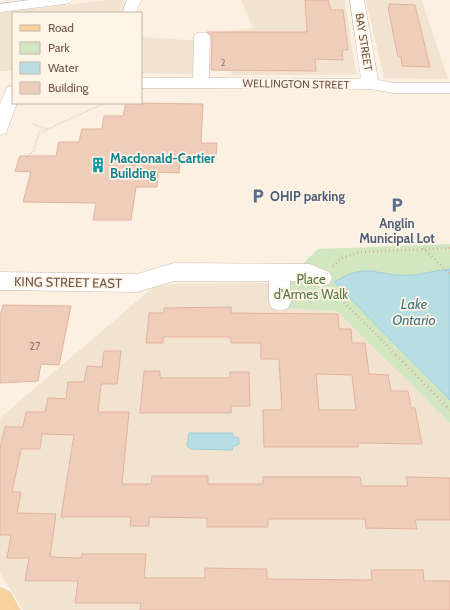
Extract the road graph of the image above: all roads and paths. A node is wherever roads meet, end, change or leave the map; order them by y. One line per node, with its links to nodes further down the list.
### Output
1 (65, 0): 4 (street)
2 (134, 0): 5 (street)
3 (356, 0): 9 (street, BAY STREET)
4 (0, 8)
5 (129, 12)
6 (202, 36): 8 (street)
7 (142, 83): 8 (street, WELLINGTON STREET)
8 (201, 83): 9 (street, WELLINGTON STREET)
9 (370, 84): 12 (street, WELLINGTON STREET)
10 (0, 85): 11 (street)
11 (12, 85)
12 (450, 88)
13 (12, 94): 17 (street)
14 (103, 104): 16 (path)
15 (33, 124): 16 (path)
16 (48, 128): 18 (path)
17 (0, 129)
18 (29, 154)
19 (423, 248): 20 (path); 22 (path); 23 (path)
20 (450, 248)
21 (279, 273): 23 (street, KING STREET EAST); 24 (street, KING STREET EAST); 25 (street)
22 (450, 274)
23 (321, 278): 26 (path)
24 (0, 281)
25 (280, 302)
26 (450, 410)
27 (0, 602): 28 (main road)
28 (5, 610)

